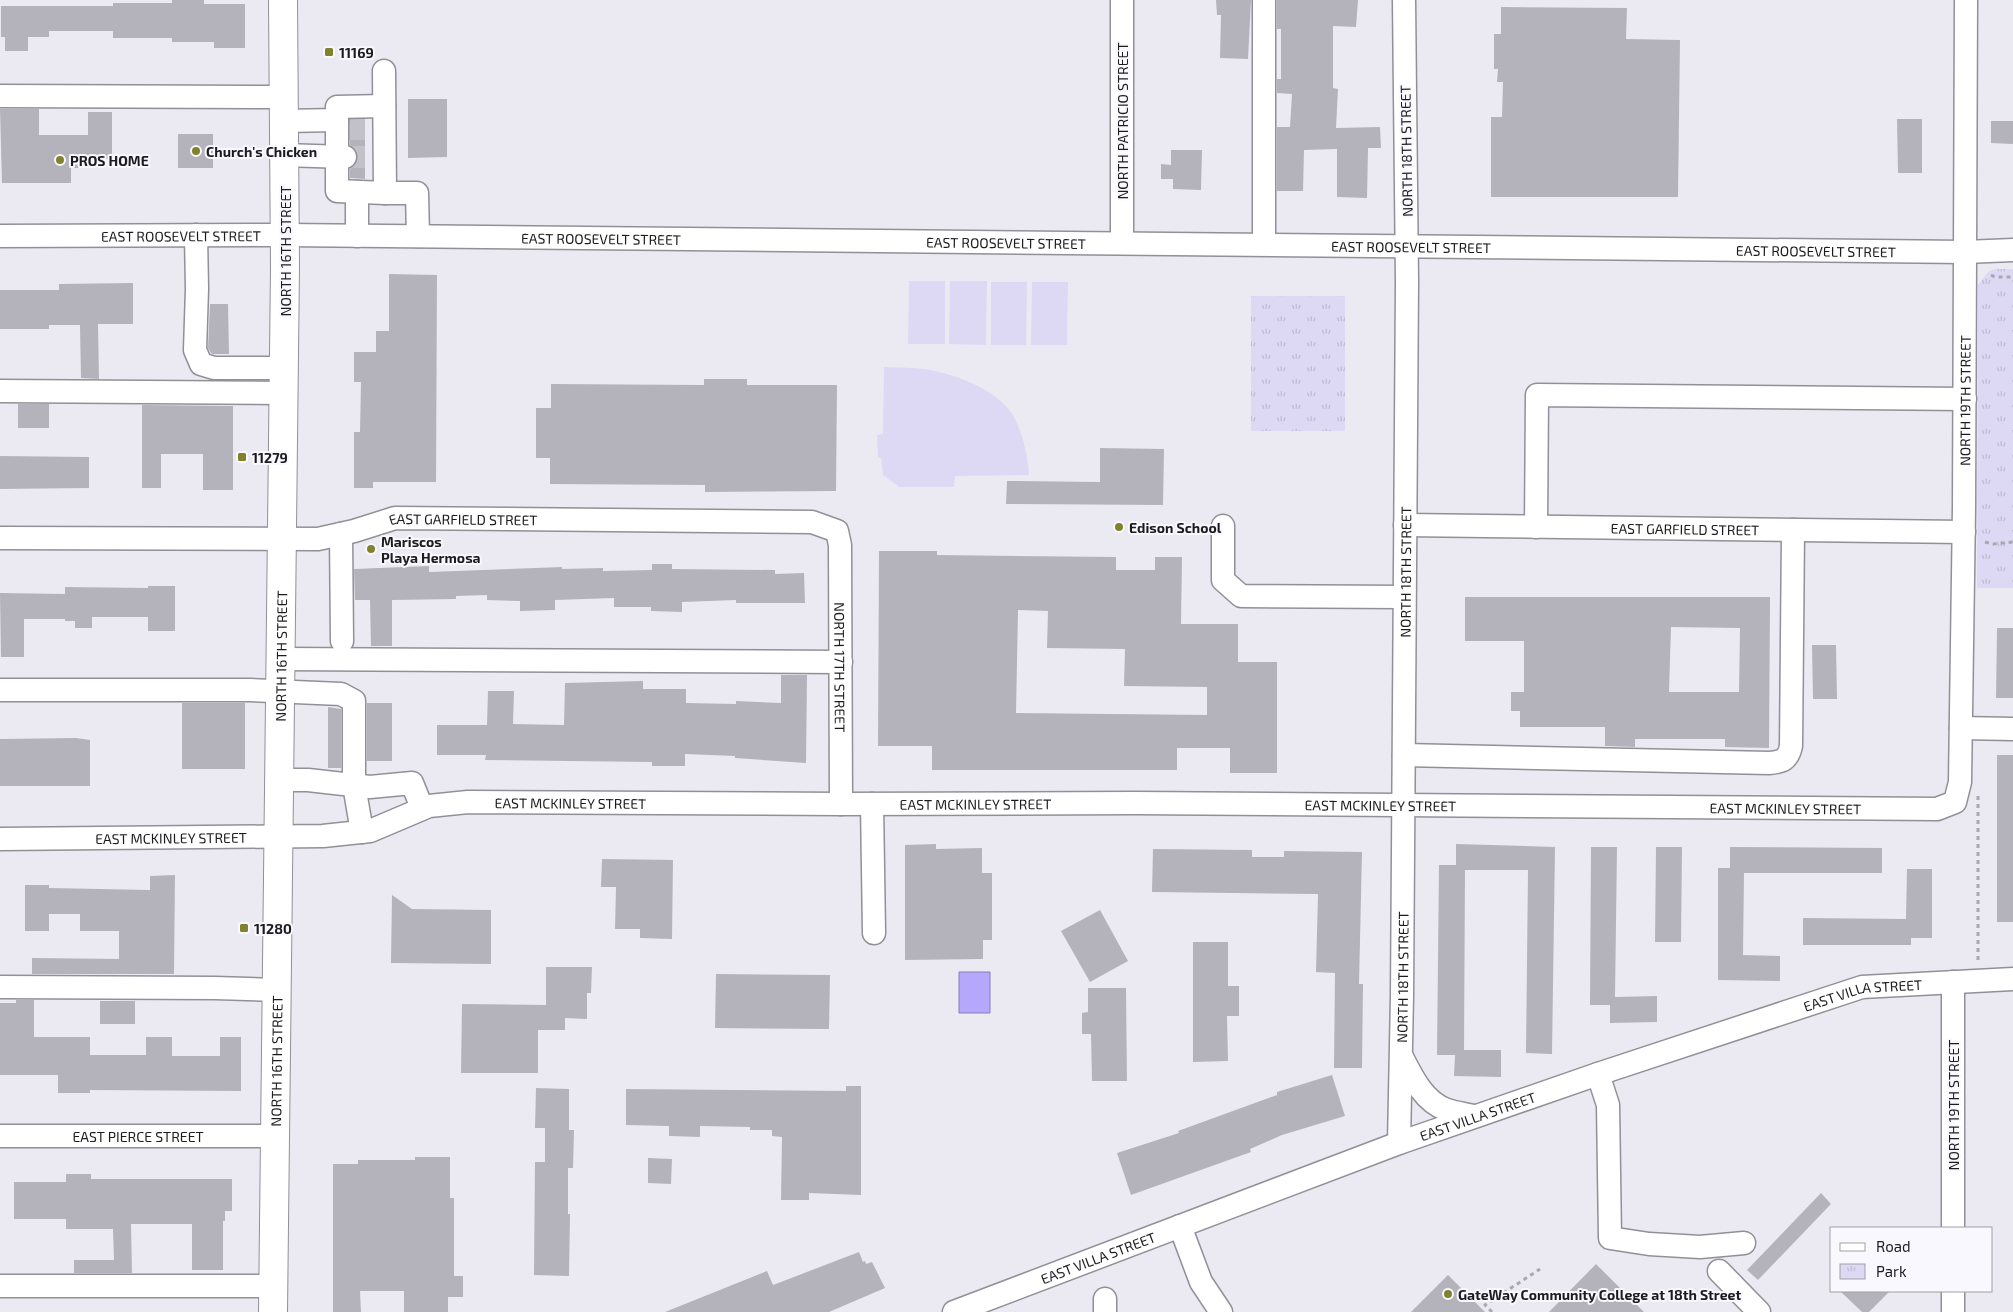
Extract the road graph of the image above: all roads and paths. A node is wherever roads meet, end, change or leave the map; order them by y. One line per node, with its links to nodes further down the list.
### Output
1 (283, 0): 9 (main road, NORTH 16TH STREET)
2 (1122, 0): 20 (street, NORTH PATRICIO STREET)
3 (1264, 0): 21 (street)
4 (1404, 0): 22 (street, NORTH 18TH STREET)
5 (1966, 0): 24 (street, NORTH 19TH STREET)
6 (384, 71): 8 (street)
7 (0, 96): 9 (street)
8 (384, 106): 10 (street); 10 (street)
9 (284, 109): 10 (street); 11 (main road, NORTH 16TH STREET)
10 (354, 127): 12 (street); 12 (street)
11 (284, 155): 12 (street); 16 (main road, NORTH 16TH STREET)
12 (358, 157): 13 (street); 14 (street)
13 (357, 192): 14 (street); 18 (street)
14 (385, 193): 19 (street)
15 (196, 235): 16 (street, EAST ROOSEVELT STREET); 17 (street, EAST ROOSEVELT STREET); 27 (street)
16 (285, 235): 18 (street, EAST ROOSEVELT STREET); 27 (main road, NORTH 16TH STREET)
17 (0, 236)
18 (357, 236): 19 (street, EAST ROOSEVELT STREET)
19 (418, 236): 20 (street, EAST ROOSEVELT STREET)
20 (1122, 243): 21 (street, EAST ROOSEVELT STREET)
21 (1264, 243): 22 (street, EAST ROOSEVELT STREET)
22 (1407, 246): 24 (street, EAST ROOSEVELT STREET); 30 (street, NORTH 18TH STREET)
23 (2013, 250): 24 (street, EAST ROOSEVELT STREET)
24 (1966, 252): 29 (street, NORTH 19TH STREET)
25 (1991, 275): 26 (path)
26 (2013, 277)
27 (284, 381): 28 (street); 38 (main road, NORTH 16TH STREET)
28 (0, 390)
29 (1965, 399): 32 (street); 35 (street, NORTH 19TH STREET)
30 (1405, 525): 32 (street, EAST GARFIELD STREET); 41 (street, NORTH 18TH STREET)
31 (1223, 526): 41 (street)
32 (1536, 527): 34 (street, EAST GARFIELD STREET)
33 (837, 530): 36 (street, EAST GARFIELD STREET); 44 (street, NORTH 17TH STREET)
34 (1793, 530): 35 (street, EAST GARFIELD STREET); 49 (street)
35 (1964, 532): 47 (street, NORTH 19TH STREET)
36 (341, 534): 38 (street, EAST GARFIELD STREET); 42 (street)
37 (0, 538): 38 (street, EAST GARFIELD STREET)
38 (281, 538): 43 (main road, NORTH 16TH STREET)
39 (2013, 542): 40 (path)
40 (1985, 544)
41 (1404, 597): 49 (street, NORTH 18TH STREET)
42 (342, 640)
43 (280, 659): 44 (street); 46 (main road, NORTH 16TH STREET)
44 (840, 662): 54 (street, NORTH 17TH STREET)
45 (0, 690): 46 (street)
46 (280, 691): 50 (main road, NORTH 16TH STREET); 51 (street)
47 (1961, 728): 48 (street); 53 (street, NORTH 19TH STREET)
48 (2013, 729)
49 (1404, 755): 56 (street, NORTH 18TH STREET)
50 (279, 780): 51 (street); 59 (main road, NORTH 16TH STREET)
51 (354, 785): 57 (street); 58 (street)
52 (1977, 793): 62 (path)
53 (1955, 802): 56 (street, EAST MCKINLEY STREET)
54 (841, 804): 55 (street, EAST MCKINLEY STREET); 57 (street, EAST MCKINLEY STREET)
55 (872, 804): 56 (street, EAST MCKINLEY STREET); 61 (street)
56 (1404, 806): 67 (street, NORTH 18TH STREET)
57 (422, 808): 58 (street, EAST MCKINLEY STREET)
58 (362, 832): 59 (street, EAST MCKINLEY STREET)
59 (278, 837): 60 (street, EAST MCKINLEY STREET); 66 (main road, NORTH 16TH STREET)
60 (0, 839)
61 (874, 933)
62 (1978, 962)
63 (2013, 979): 64 (street, EAST VILLA STREET)
64 (1953, 982): 68 (street, EAST VILLA STREET); 74 (street, NORTH 19TH STREET)
65 (0, 987): 66 (street)
66 (276, 990): 71 (main road, NORTH 16TH STREET)
67 (1401, 1056): 69 (street); 72 (street, NORTH 18TH STREET)
68 (1598, 1074): 69 (street, EAST VILLA STREET); 75 (street)
69 (1474, 1116): 72 (street, EAST VILLA STREET)
70 (0, 1136): 71 (street, EAST PIERCE STREET)
71 (274, 1136): 80 (main road, NORTH 16TH STREET)
72 (1399, 1142): 73 (street, EAST VILLA STREET)
73 (1180, 1226): 81 (street, EAST VILLA STREET); 82 (street)
74 (1953, 1227)
75 (1744, 1243)
76 (1540, 1269): 83 (path)
77 (1719, 1271): 84 (street)
78 (0, 1286): 80 (street)
79 (1953, 1292): 85 (street)
80 (272, 1299)
81 (954, 1312)
82 (1221, 1312)
83 (1492, 1312)
84 (1759, 1312)
85 (1953, 1312)

